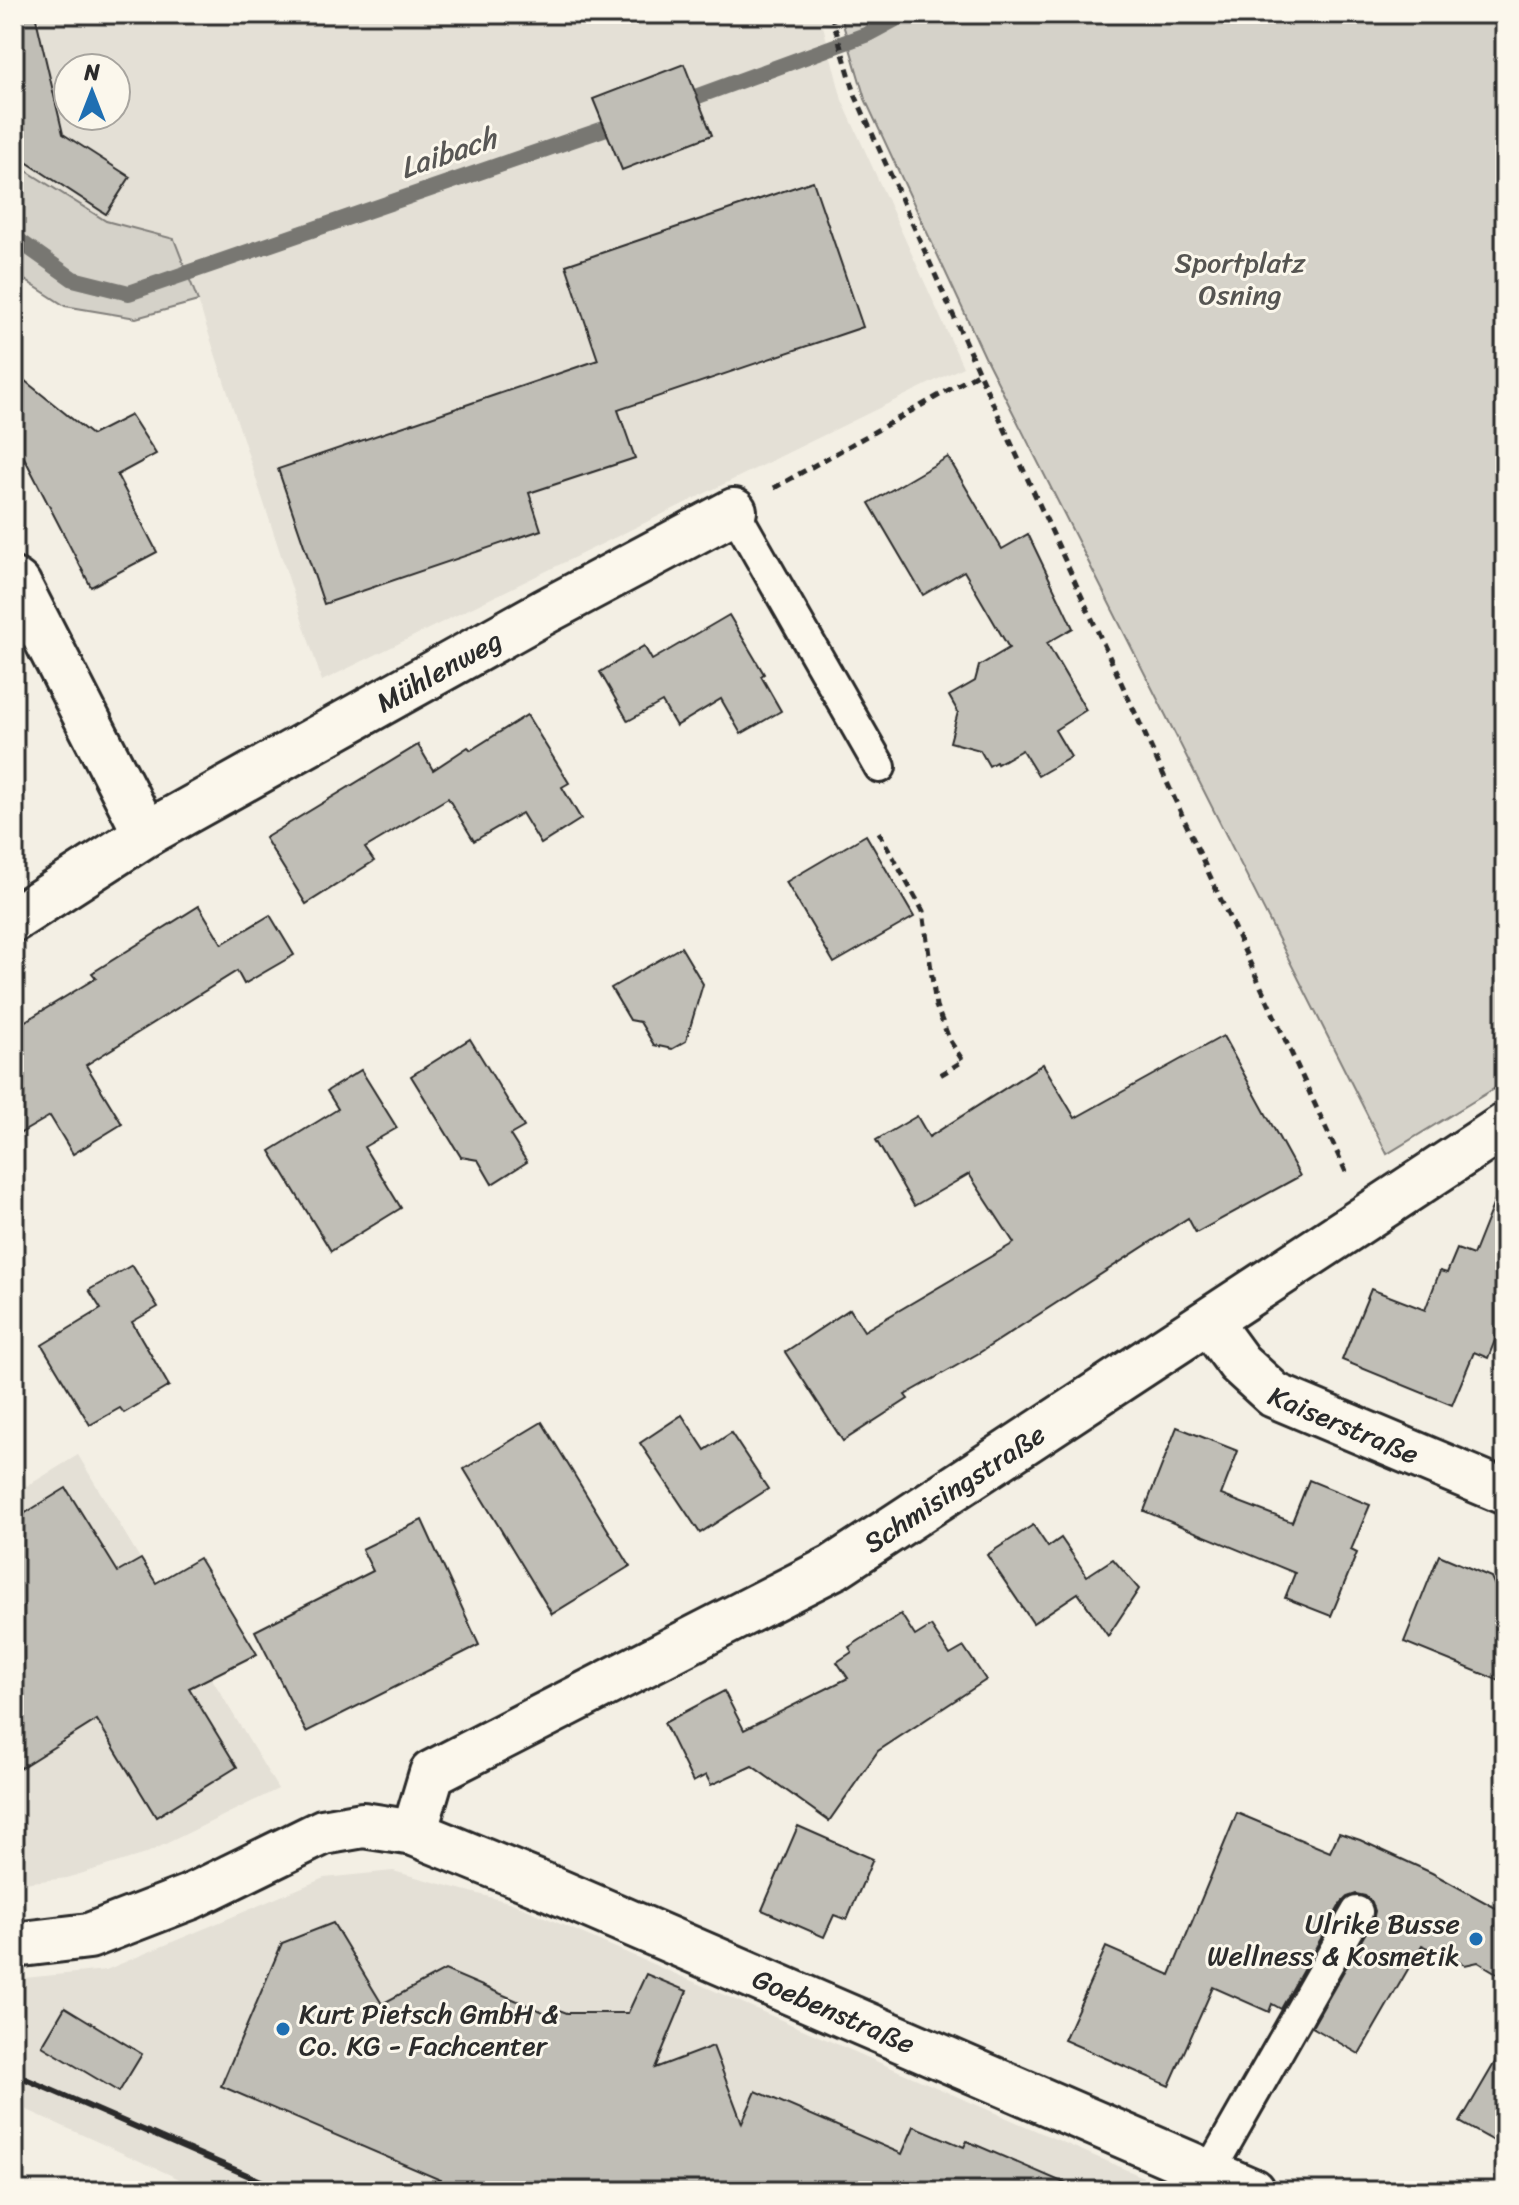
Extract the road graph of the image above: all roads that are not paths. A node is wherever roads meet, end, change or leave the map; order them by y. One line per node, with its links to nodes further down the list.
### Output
1 (734, 511): 3 (lane); 4 (street, Mühlenweg)
2 (14, 581): 4 (street)
3 (880, 767)
4 (146, 834): 5 (street, Mühlenweg)
5 (14, 919)
6 (1505, 1126): 7 (street, Schmisingstraße)
7 (1209, 1322): 8 (street, Kaiserstraße); 9 (street, Schmisingstraße)
8 (1505, 1492)
9 (414, 1833): 11 (street, Goebenstraße); 12 (street, Goebenstraße)
10 (1357, 1912): 12 (lane)
11 (14, 1945)
12 (1209, 2172): 13 (street, Goebenstraße)
13 (1252, 2191)

